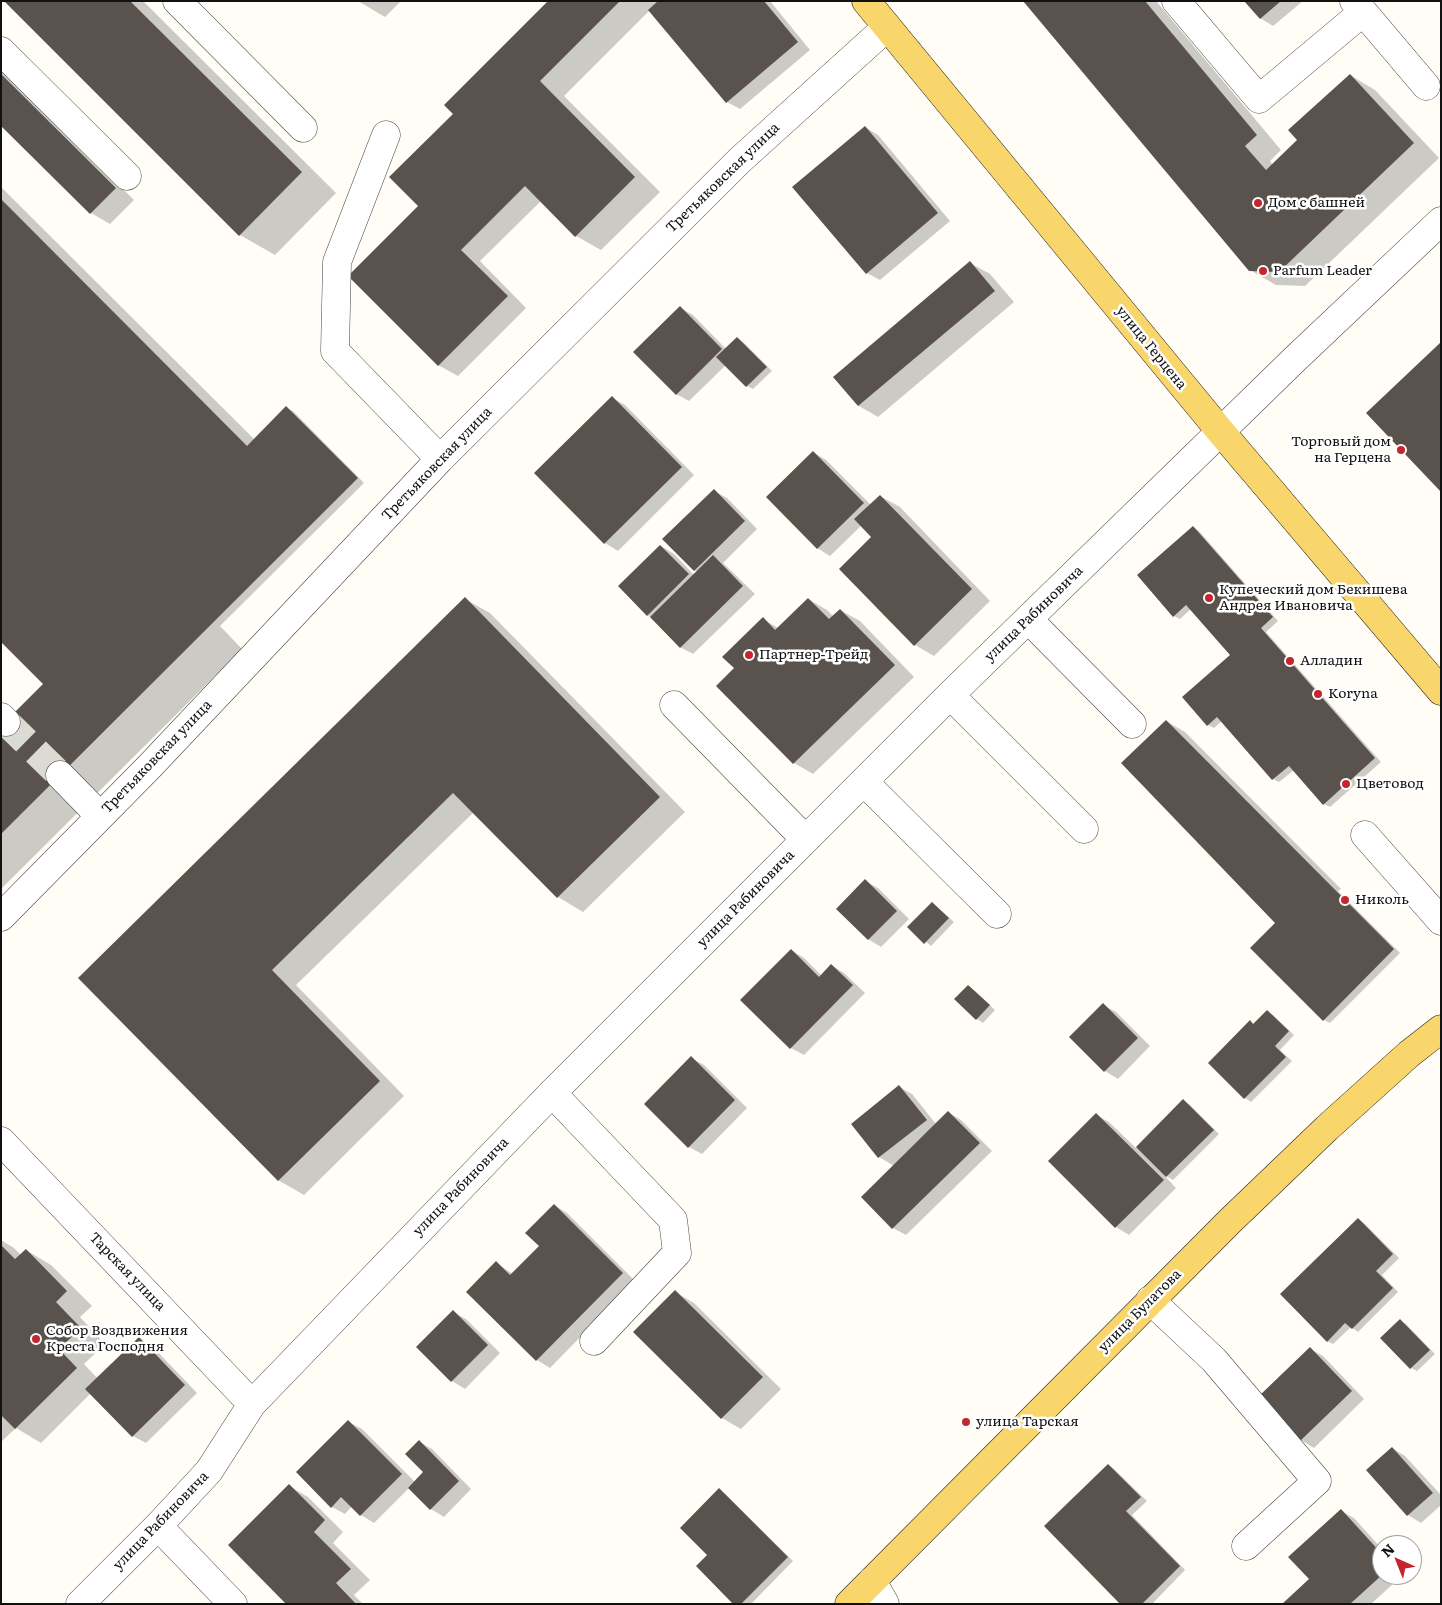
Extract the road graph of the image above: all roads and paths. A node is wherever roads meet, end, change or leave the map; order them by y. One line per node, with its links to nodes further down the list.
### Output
1 (177, 1): 8 (street)
2 (866, 1): 5 (main road, улица Герцена)
3 (1176, 1): 4 (street)
4 (1358, 6): 7 (street)
5 (888, 27): 12 (main road, улица Герцена); 13 (street, Третьяковская улица)
6 (1, 51): 10 (street)
7 (1426, 86)
8 (303, 128)
9 (386, 135): 13 (street)
10 (127, 176)
11 (1441, 221): 12 (street, улица Рабиновича)
12 (1221, 432): 14 (street, улица Рабиновича); 15 (main road, улица Герцена)
13 (440, 459): 21 (street, Третьяковская улица)
14 (1029, 620): 16 (street, улица Рабиновича); 18 (street)
15 (1441, 691)
16 (950, 695): 20 (street, улица Рабиновича); 22 (street)
17 (674, 705): 24 (street)
18 (1132, 724)
19 (60, 775): 21 (street)
20 (864, 782): 24 (street, улица Рабиновича); 25 (street)
21 (100, 816): 26 (street, Третьяковская улица)
22 (1084, 829)
23 (1365, 835): 27 (street)
24 (805, 839): 29 (street, улица Рабиновича)
25 (996, 914)
26 (1, 917)
27 (1441, 921)
28 (1441, 1029): 31 (main road, улица Булатова)
29 (552, 1094): 32 (street); 33 (street, улица Рабиновича)
30 (1, 1141): 33 (street, Тарская улица)
31 (1150, 1300): 35 (street); 36 (main road, улица Булатова)
32 (594, 1342)
33 (252, 1404): 34 (street, улица Рабиновича)
34 (158, 1526): 37 (street, улица Рабиновича); 38 (street)
35 (1246, 1546)
36 (878, 1592): 39 (main road, улица Булатова)
37 (84, 1602)
38 (233, 1604)
39 (849, 1604)

